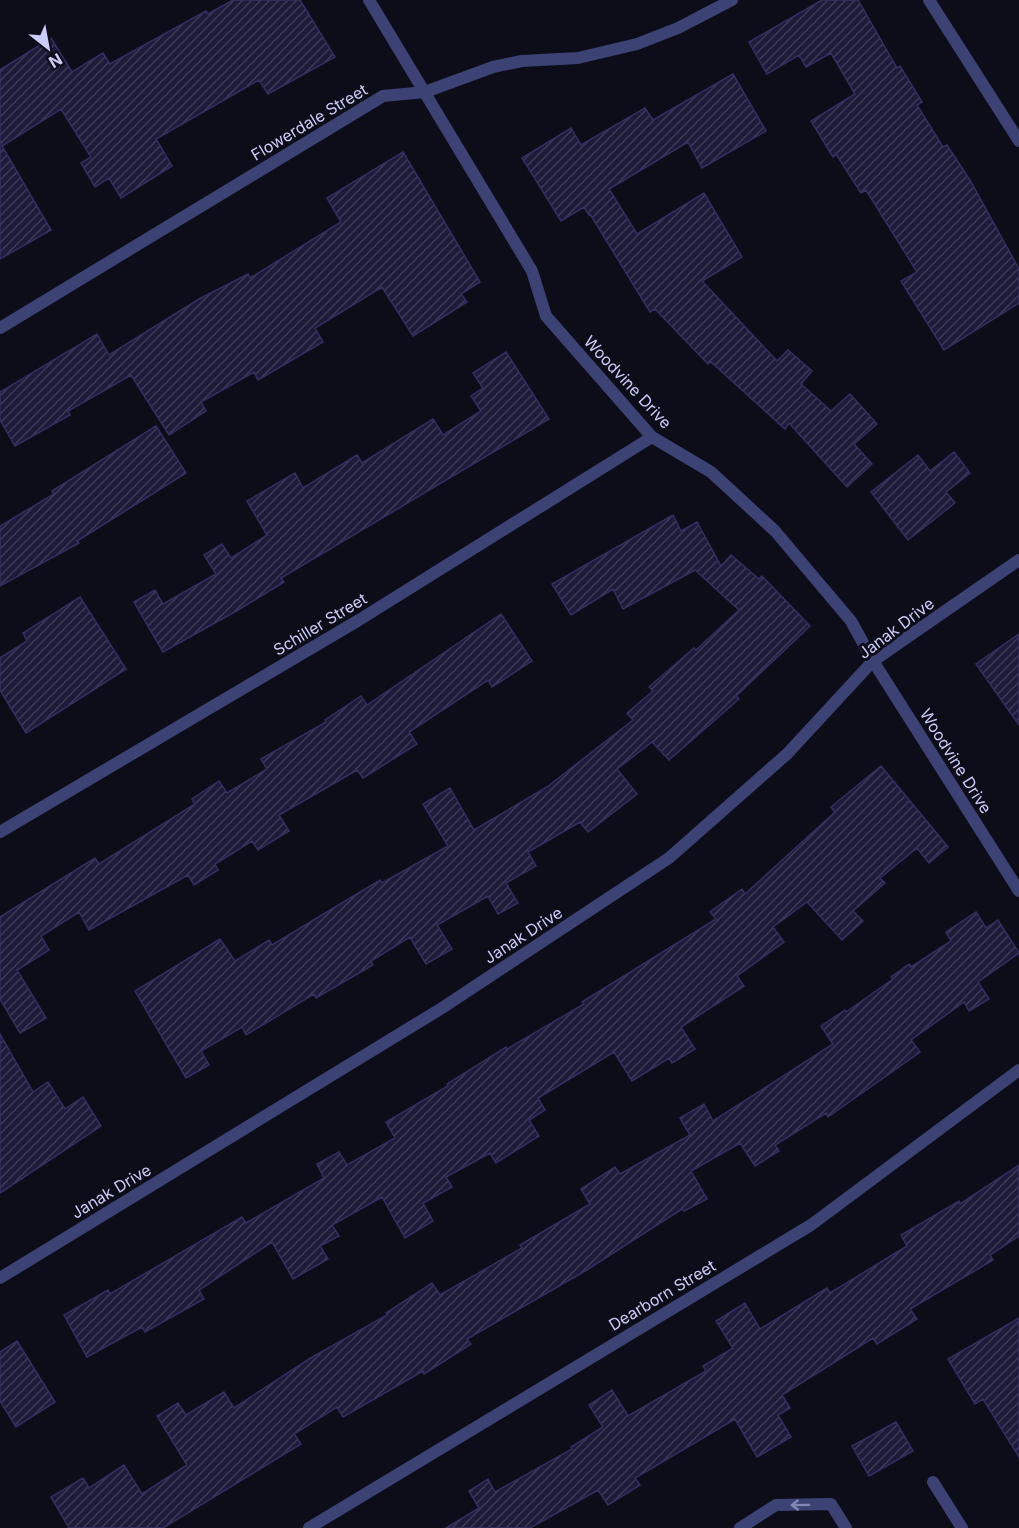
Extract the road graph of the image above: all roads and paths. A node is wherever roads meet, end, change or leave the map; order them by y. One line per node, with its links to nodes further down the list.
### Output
1 (369, 0): 4 (street, Woodvine Drive)
2 (732, 0): 4 (street, Flowerdale Street)
3 (929, 0): 5 (street)
4 (425, 92): 6 (street, Flowerdale Street); 7 (street, Woodvine Drive)
5 (1019, 141)
6 (0, 327)
7 (652, 437): 9 (street, Woodvine Drive); 10 (street, Schiller Street)
8 (1019, 560): 9 (street, Janak Drive)
9 (873, 661): 11 (street, Woodvine Drive); 13 (street, Janak Drive)
10 (0, 832)
11 (1019, 891)
12 (1019, 1070): 15 (street, Dearborn Street)
13 (0, 1278)
14 (933, 1482): 18 (street)
15 (309, 1528)
16 (740, 1528): 17 (street, one-way to 16)
17 (846, 1528)
18 (962, 1528)

